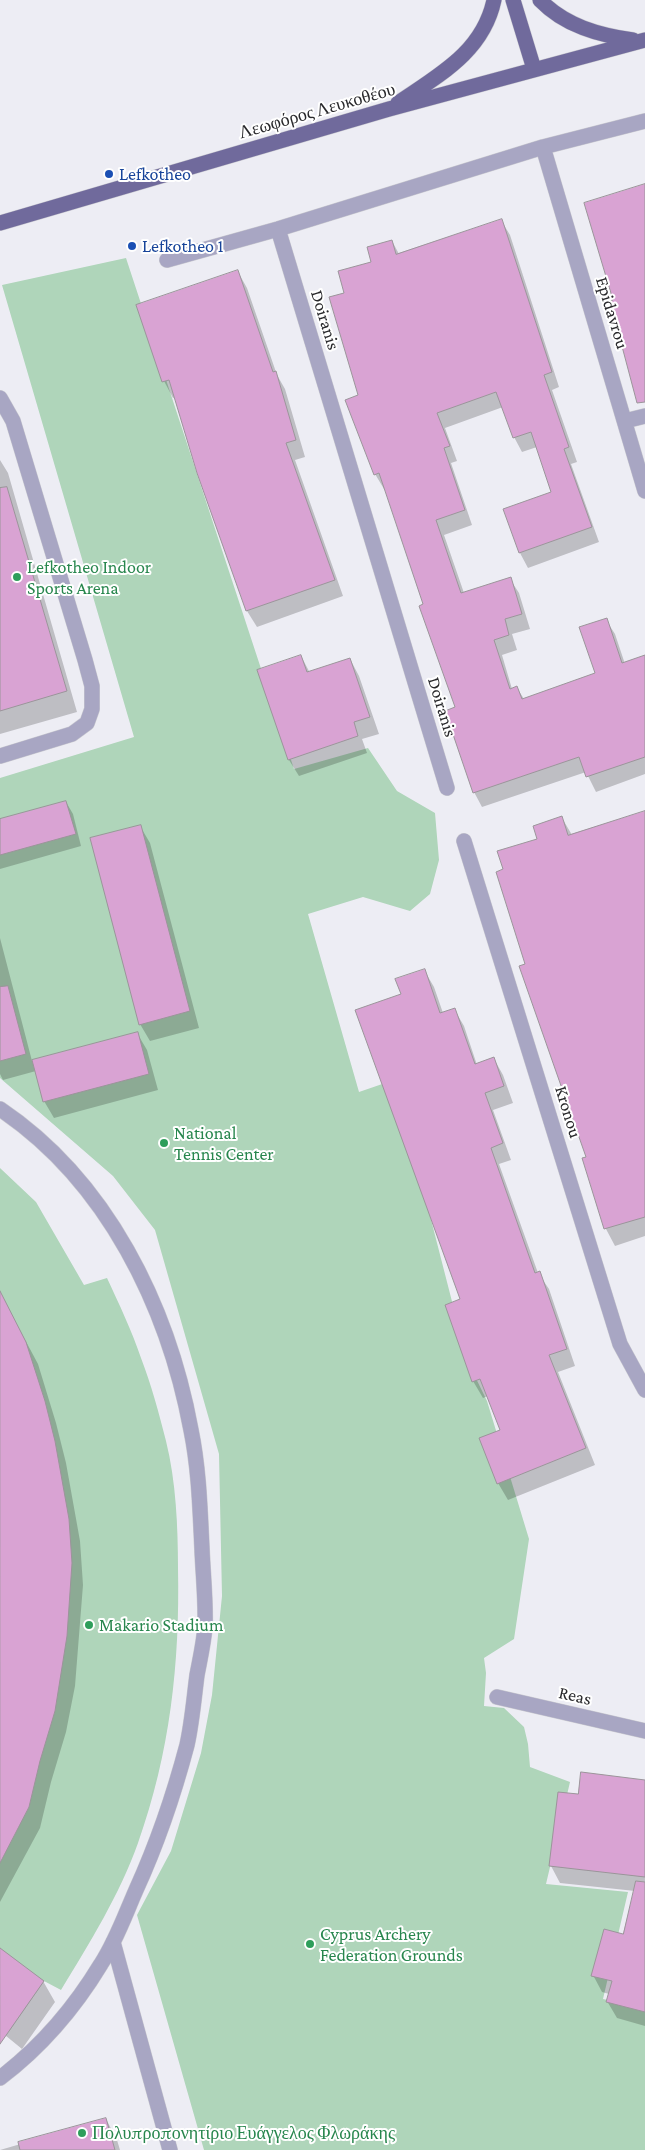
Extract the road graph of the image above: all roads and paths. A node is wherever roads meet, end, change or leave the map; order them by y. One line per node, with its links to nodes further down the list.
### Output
1 (494, 0): 6 (main road)
2 (513, 0): 5 (main road)
3 (540, 0): 4 (main road)
4 (644, 40): 5 (main road, Λεωφόρος Λευκοθέου)
5 (534, 69): 6 (main road, Λεωφόρος Λευκοθέου)
6 (388, 109): 9 (main road, Λεωφόρος Λευκοθέου)
7 (645, 121): 8 (street)
8 (542, 147): 10 (street); 14 (street, Epidavrou)
9 (0, 224)
10 (278, 229): 11 (street); 17 (street, Doiranis)
11 (167, 260)
12 (0, 398): 16 (street)
13 (645, 416): 14 (street)
14 (625, 421): 15 (street, Epidavrou)
15 (645, 491)
16 (0, 756)
17 (447, 788)
18 (464, 841): 20 (street, Kronou)
19 (0, 1109): 23 (street)
20 (645, 1390)
21 (497, 1698): 22 (street, Reas)
22 (645, 1730)
23 (113, 1942): 24 (street); 25 (street)
24 (0, 2078)
25 (170, 2150)

